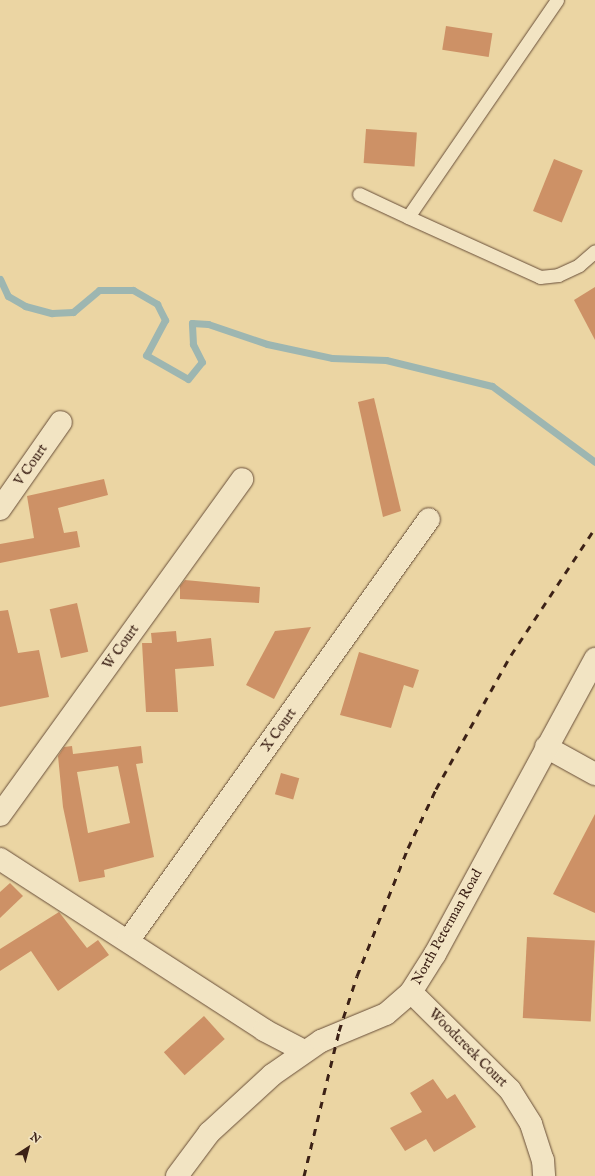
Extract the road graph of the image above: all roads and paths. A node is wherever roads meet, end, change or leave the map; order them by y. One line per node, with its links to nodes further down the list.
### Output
1 (557, 0): 3 (lane)
2 (359, 194): 3 (lane)
3 (408, 217): 4 (lane)
4 (595, 251)
5 (62, 422): 7 (street, V Court)
6 (242, 478): 12 (street, W Court)
7 (0, 509)
8 (430, 519): 14 (street, X Court)
9 (595, 659): 10 (street, North Peterman Road)
10 (546, 747): 11 (street); 15 (street, North Peterman Road)
11 (595, 774)
12 (0, 814)
13 (0, 859): 14 (street)
14 (128, 941): 16 (street)
15 (411, 992): 16 (street, North Peterman Road); 18 (street, Woodcreek Court)
16 (304, 1051): 17 (street, North Peterman Road)
17 (177, 1176)
18 (544, 1176)

